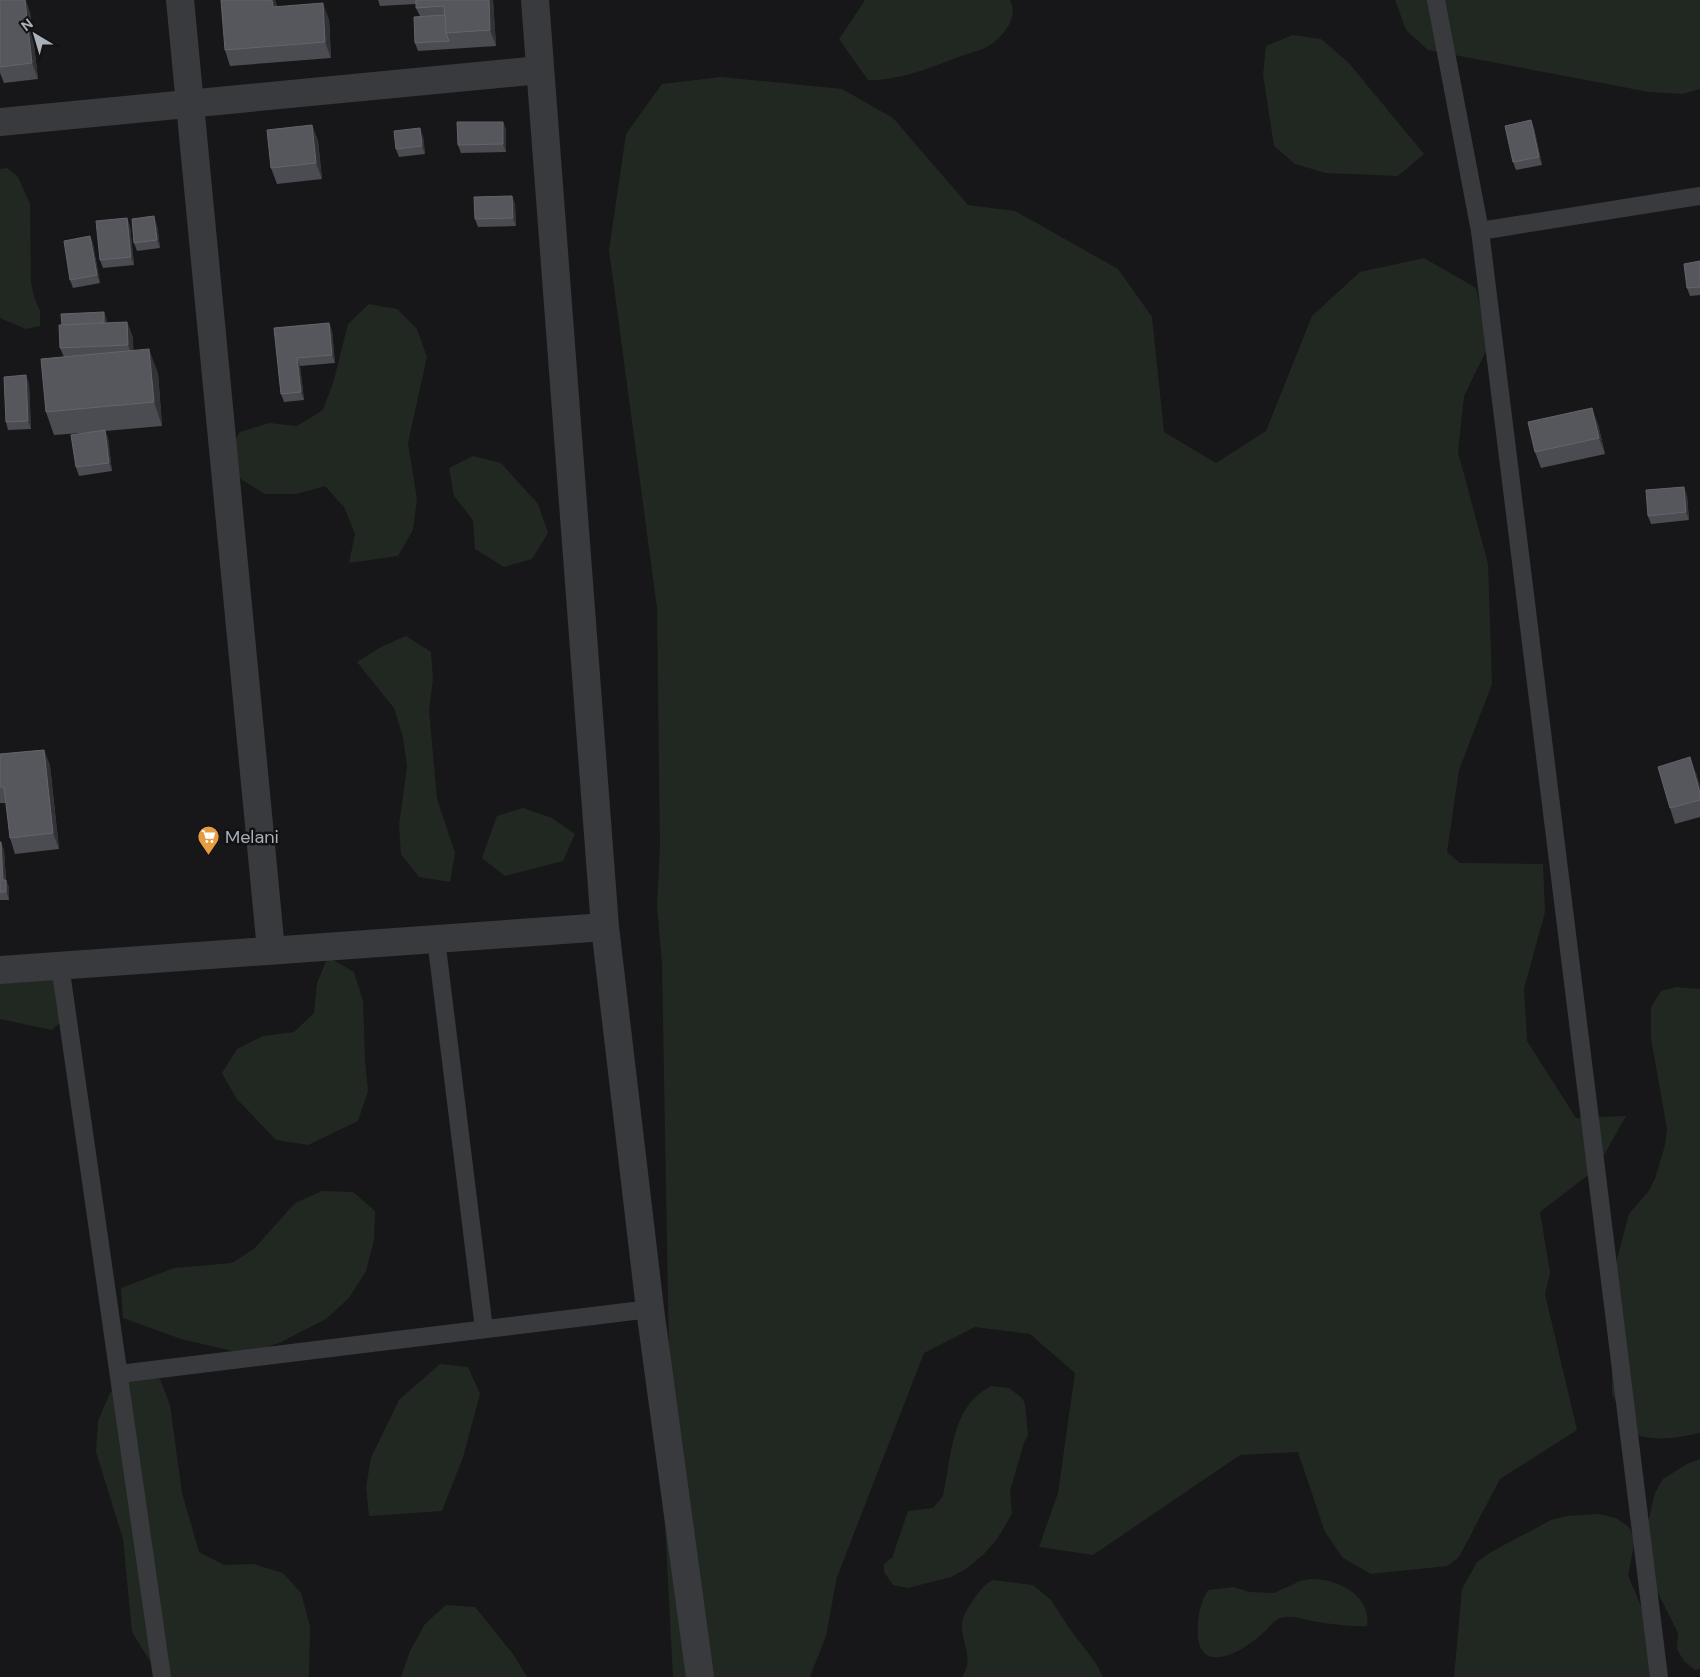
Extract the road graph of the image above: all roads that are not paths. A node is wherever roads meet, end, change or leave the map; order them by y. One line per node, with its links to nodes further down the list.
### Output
1 (180, 0): 5 (street)
2 (535, 0): 4 (street)
3 (1436, 0): 8 (lane)
4 (540, 70): 5 (street); 9 (street)
5 (190, 104): 6 (street); 11 (street)
6 (0, 122)
7 (1700, 196): 8 (lane)
8 (1480, 231): 19 (lane)
9 (605, 927): 10 (street); 14 (street)
10 (436, 939): 11 (street); 15 (lane)
11 (271, 950): 12 (street)
12 (60, 965): 13 (street); 16 (lane)
13 (0, 970)
14 (650, 1309): 15 (lane); 18 (street)
15 (484, 1329): 16 (lane)
16 (119, 1374): 17 (lane)
17 (162, 1677)
18 (700, 1677)
19 (1659, 1677)

